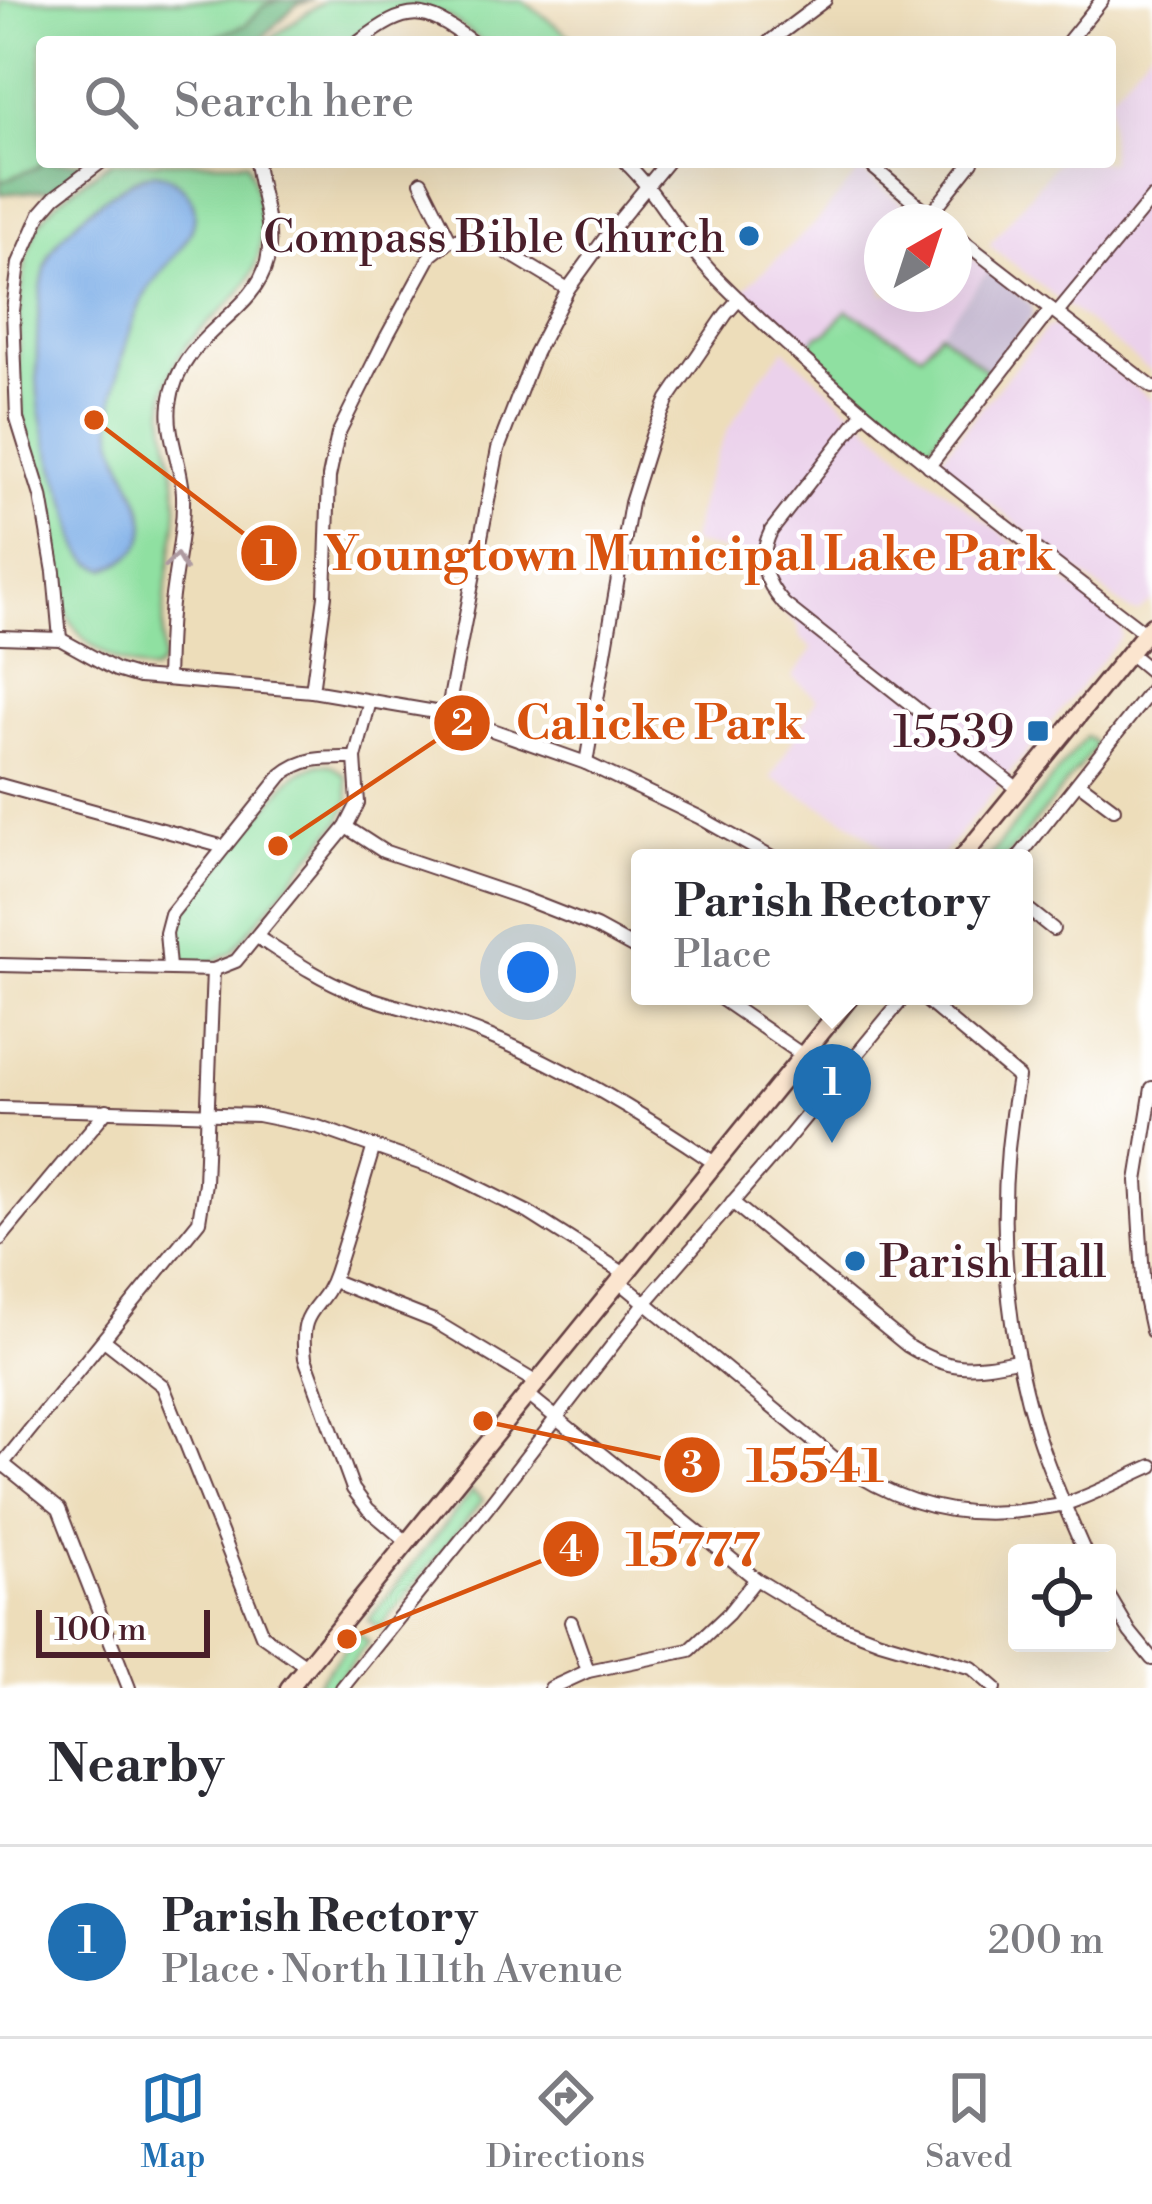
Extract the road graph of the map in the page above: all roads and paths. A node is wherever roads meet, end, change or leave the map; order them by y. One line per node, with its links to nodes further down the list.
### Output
1 (825, 0): 5 (street)
2 (1102, 0): 6 (street)
3 (368, 36): 4 (street)
4 (464, 36)
5 (777, 36)
6 (1073, 36)
7 (93, 168): 28 (street)
8 (257, 168): 31 (street, one-way to 8)
9 (631, 168): 14 (street)
10 (662, 168): 14 (street)
11 (874, 168): 16 (street)
12 (968, 168): 17 (street)
13 (421, 182): 18 (street)
14 (648, 186): 20 (street); 21 (street)
15 (1152, 198): 22 (street)
16 (917, 204)
17 (944, 204)
18 (450, 240): 20 (street); 33 (street)
19 (972, 248): 22 (street)
20 (568, 289): 35 (street)
21 (739, 299): 24 (street); 37 (street)
22 (1054, 311): 23 (street); 25 (street)
23 (1152, 387)
24 (864, 412): 25 (street); 40 (street)
25 (929, 466): 26 (street)
26 (1149, 629): 29 (street)
27 (0, 637): 28 (street)
28 (60, 640): 31 (street)
29 (1129, 653): 30 (street); 40 (street)
30 (1152, 672)
31 (167, 679): 33 (street)
32 (1152, 689): 38 (street)
33 (312, 691): 34 (street)
34 (370, 701): 35 (street); 36 (street)
35 (446, 715): 37 (street)
36 (355, 758): 42 (street); 43 (street)
37 (586, 763): 44 (street)
38 (1079, 783): 41 (street); 46 (street)
39 (0, 786): 43 (street)
40 (1018, 789): 45 (street)
41 (1114, 809)
42 (346, 827): 49 (street); 50 (street)
43 (224, 847): 52 (street)
44 (756, 849)
45 (969, 849)
46 (1025, 849)
47 (1033, 913): 48 (street)
48 (1053, 929)
49 (257, 938): 53 (street); 64 (street)
50 (631, 946)
51 (0, 965): 52 (street)
52 (169, 967): 53 (street)
53 (213, 970): 62 (street)
54 (730, 1005): 58 (street)
55 (844, 1005): 58 (street)
56 (897, 1005): 65 (street)
57 (932, 1005): 72 (street)
58 (804, 1056): 64 (street)
59 (1152, 1088): 70 (street)
60 (0, 1108): 61 (street)
61 (107, 1110): 62 (street); 66 (street)
62 (209, 1113): 63 (street); 71 (street)
63 (374, 1146): 67 (street); 68 (street)
64 (716, 1164): 67 (street)
65 (733, 1202): 69 (street); 72 (street)
66 (0, 1239)
67 (622, 1278): 69 (street); 73 (street)
68 (333, 1281): 73 (street); 78 (street)
69 (645, 1303): 74 (street); 77 (street)
70 (1152, 1331)
71 (104, 1340): 75 (street); 84 (street)
72 (1017, 1360): 77 (street)
73 (532, 1388): 74 (street); 78 (street)
74 (556, 1418): 80 (street); 88 (street)
75 (1, 1466): 86 (street)
76 (1152, 1466): 77 (street)
77 (1064, 1504): 79 (street)
78 (407, 1543): 84 (street)
79 (1081, 1544)
80 (756, 1579): 85 (street); 90 (street)
81 (1116, 1608): 83 (street)
82 (571, 1622): 85 (street)
83 (1152, 1659)
84 (306, 1666): 87 (street)
85 (588, 1671): 89 (street)
86 (128, 1688)
87 (289, 1688)
88 (342, 1688)
89 (550, 1688)
90 (995, 1688)

